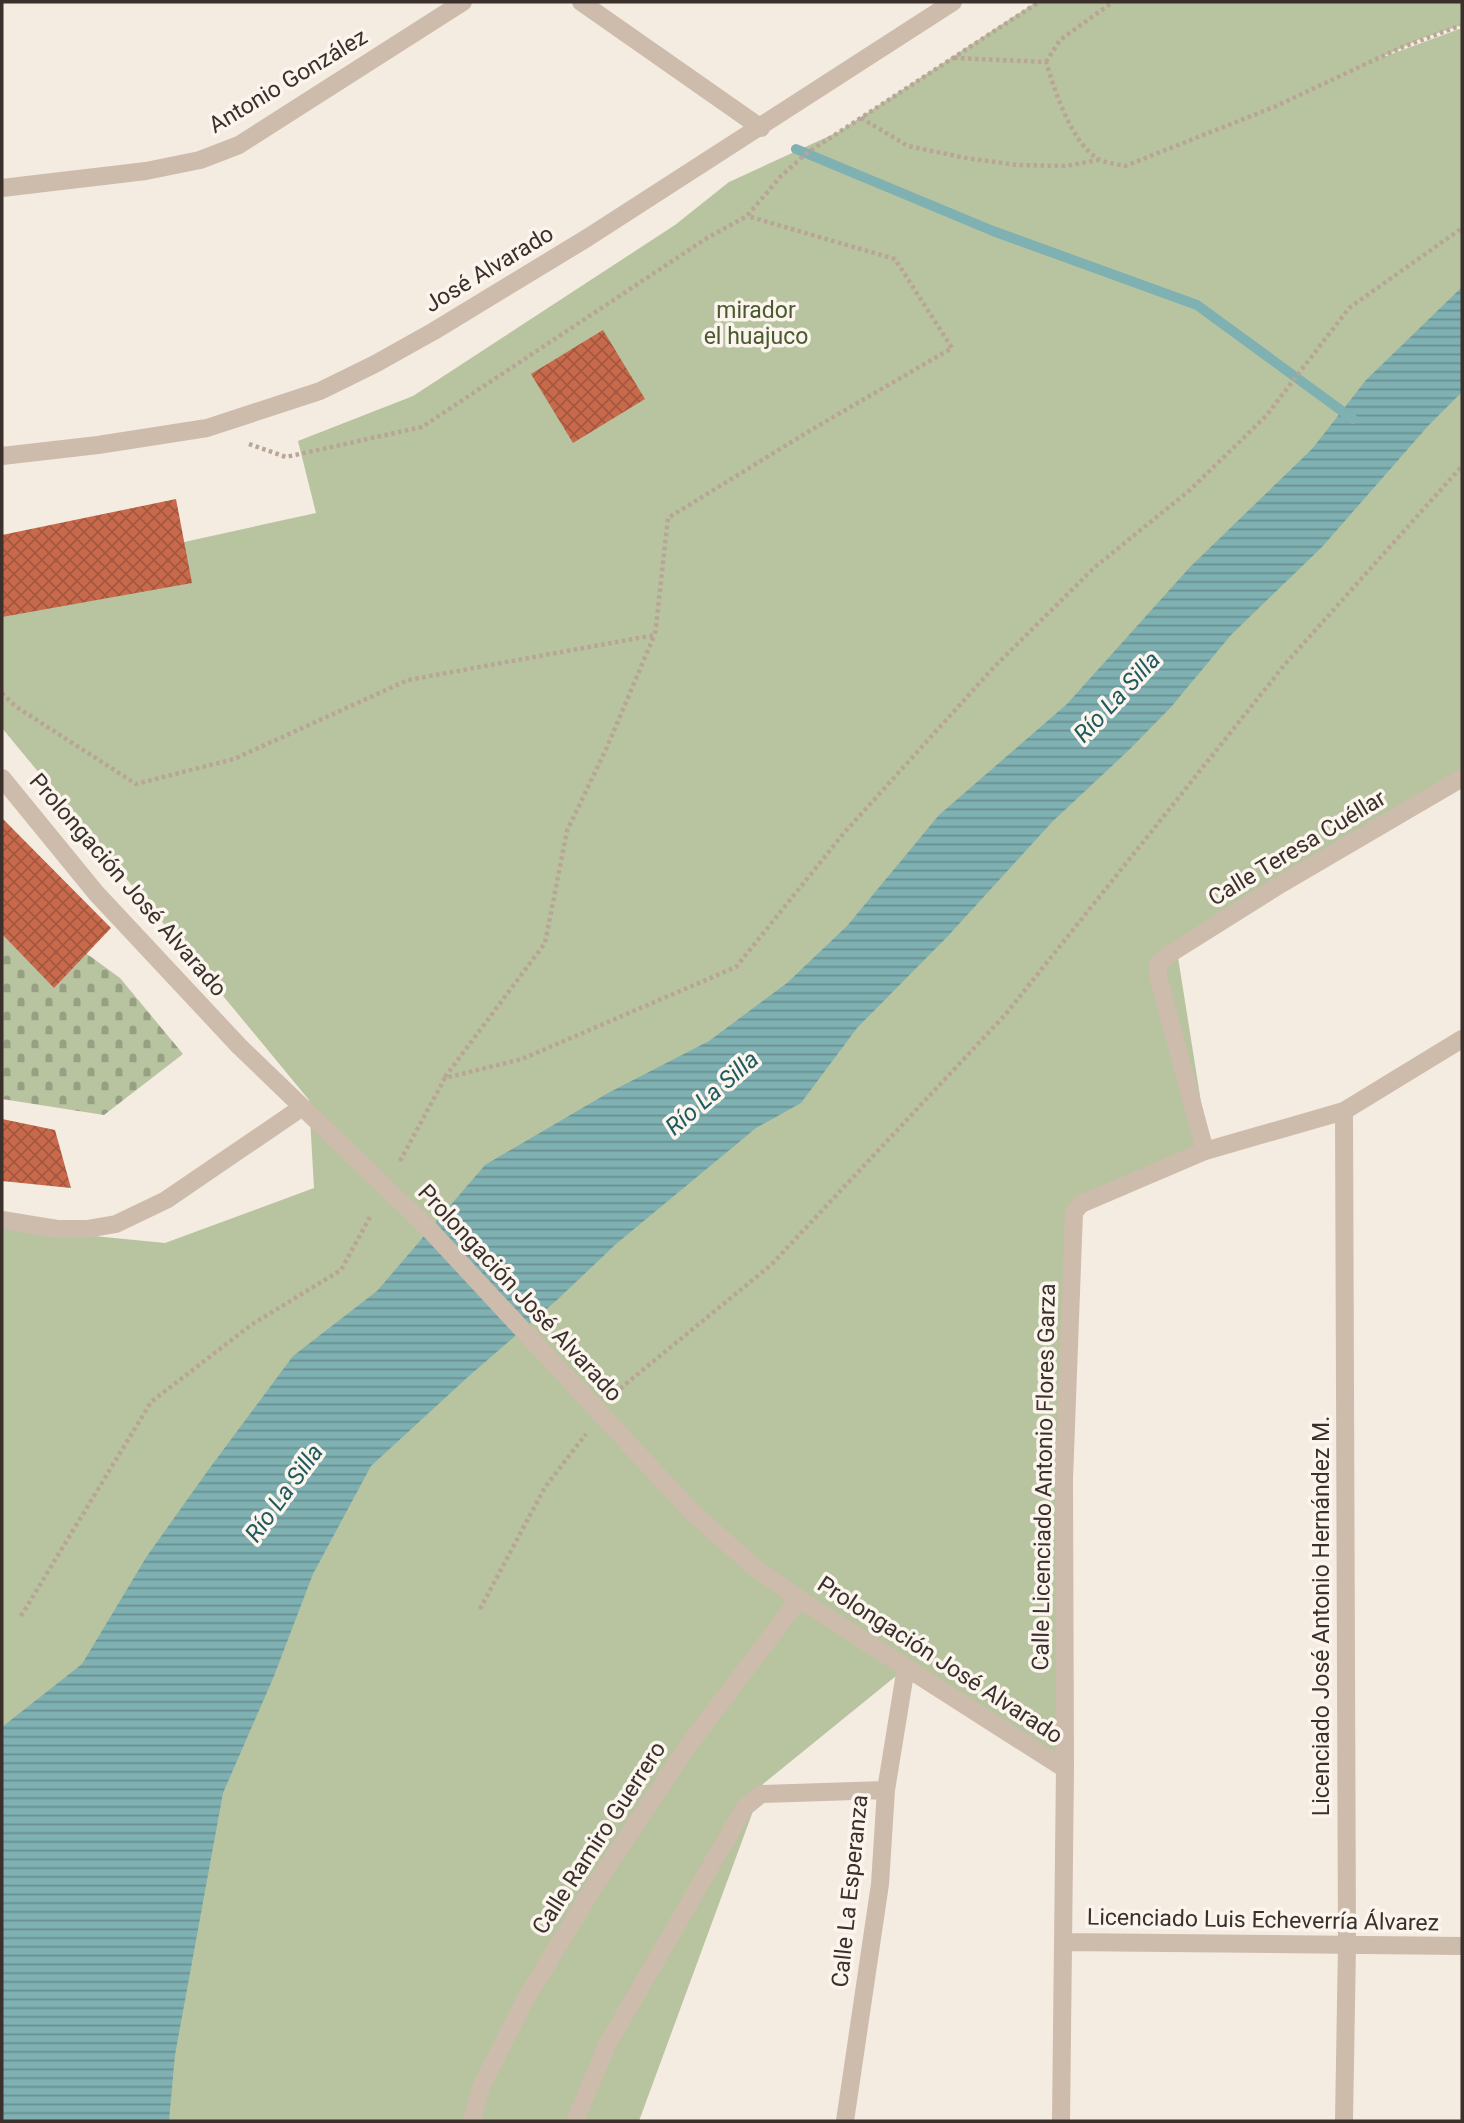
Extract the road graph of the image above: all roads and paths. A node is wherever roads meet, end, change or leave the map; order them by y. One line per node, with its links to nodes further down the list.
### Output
1 (463, 2): 12 (street, Antonio González)
2 (581, 2): 10 (street)
3 (953, 2): 10 (street, José Alvarado)
4 (1039, 2): 7 (path)
5 (1113, 2): 8 (path)
6 (1462, 25): 11 (path)
7 (952, 58): 8 (path); 9 (path)
8 (1046, 62): 11 (path)
9 (861, 117): 11 (path); 13 (path)
10 (761, 128): 15 (street, José Alvarado)
11 (1099, 160)
12 (2, 188)
13 (747, 216): 15 (path); 18 (path)
14 (1462, 228): 23 (path)
15 (207, 428): 16 (street, José Alvarado)
16 (2, 456)
17 (1462, 466): 30 (path)
18 (655, 635): 19 (path); 23 (path)
19 (2, 693)
20 (2, 778): 24 (street, Prolongación José Alvarado)
21 (1462, 778): 26 (street, Calle Teresa Cuéllar)
22 (1462, 1039): 25 (street)
23 (445, 1078): 27 (path)
24 (301, 1108): 29 (street); 32 (street, Prolongación José Alvarado)
25 (1345, 1111): 26 (street); 39 (street, Licenciado José Antonio Hernández M.)
26 (1205, 1151): 36 (street, Calle Licenciado Antonio Flores Garza)
27 (400, 1161)
28 (371, 1215): 34 (path)
29 (2, 1220)
30 (614, 1397)
31 (591, 1427): 33 (path)
32 (799, 1599): 35 (street, Prolongación José Alvarado); 41 (street, Calle Ramiro Guerrero)
33 (480, 1609)
34 (21, 1616)
35 (906, 1667): 36 (street, Prolongación José Alvarado); 37 (street, Calle La Esperanza)
36 (1065, 1769): 38 (street, Calle Licenciado Antonio Flores Garza)
37 (886, 1790): 42 (street); 43 (street, Calle La Esperanza)
38 (1063, 1942): 39 (street, Licenciado Luis Echeverría Álvarez); 44 (street, Calle Licenciado Antonio Flores Garza)
39 (1347, 1945): 40 (street, Licenciado Luis Echeverría Álvarez); 45 (street, Licenciado José Antonio Hernández M.)
40 (1462, 1946)
41 (472, 2121)
42 (575, 2121)
43 (845, 2121)
44 (1061, 2121)
45 (1344, 2121)

